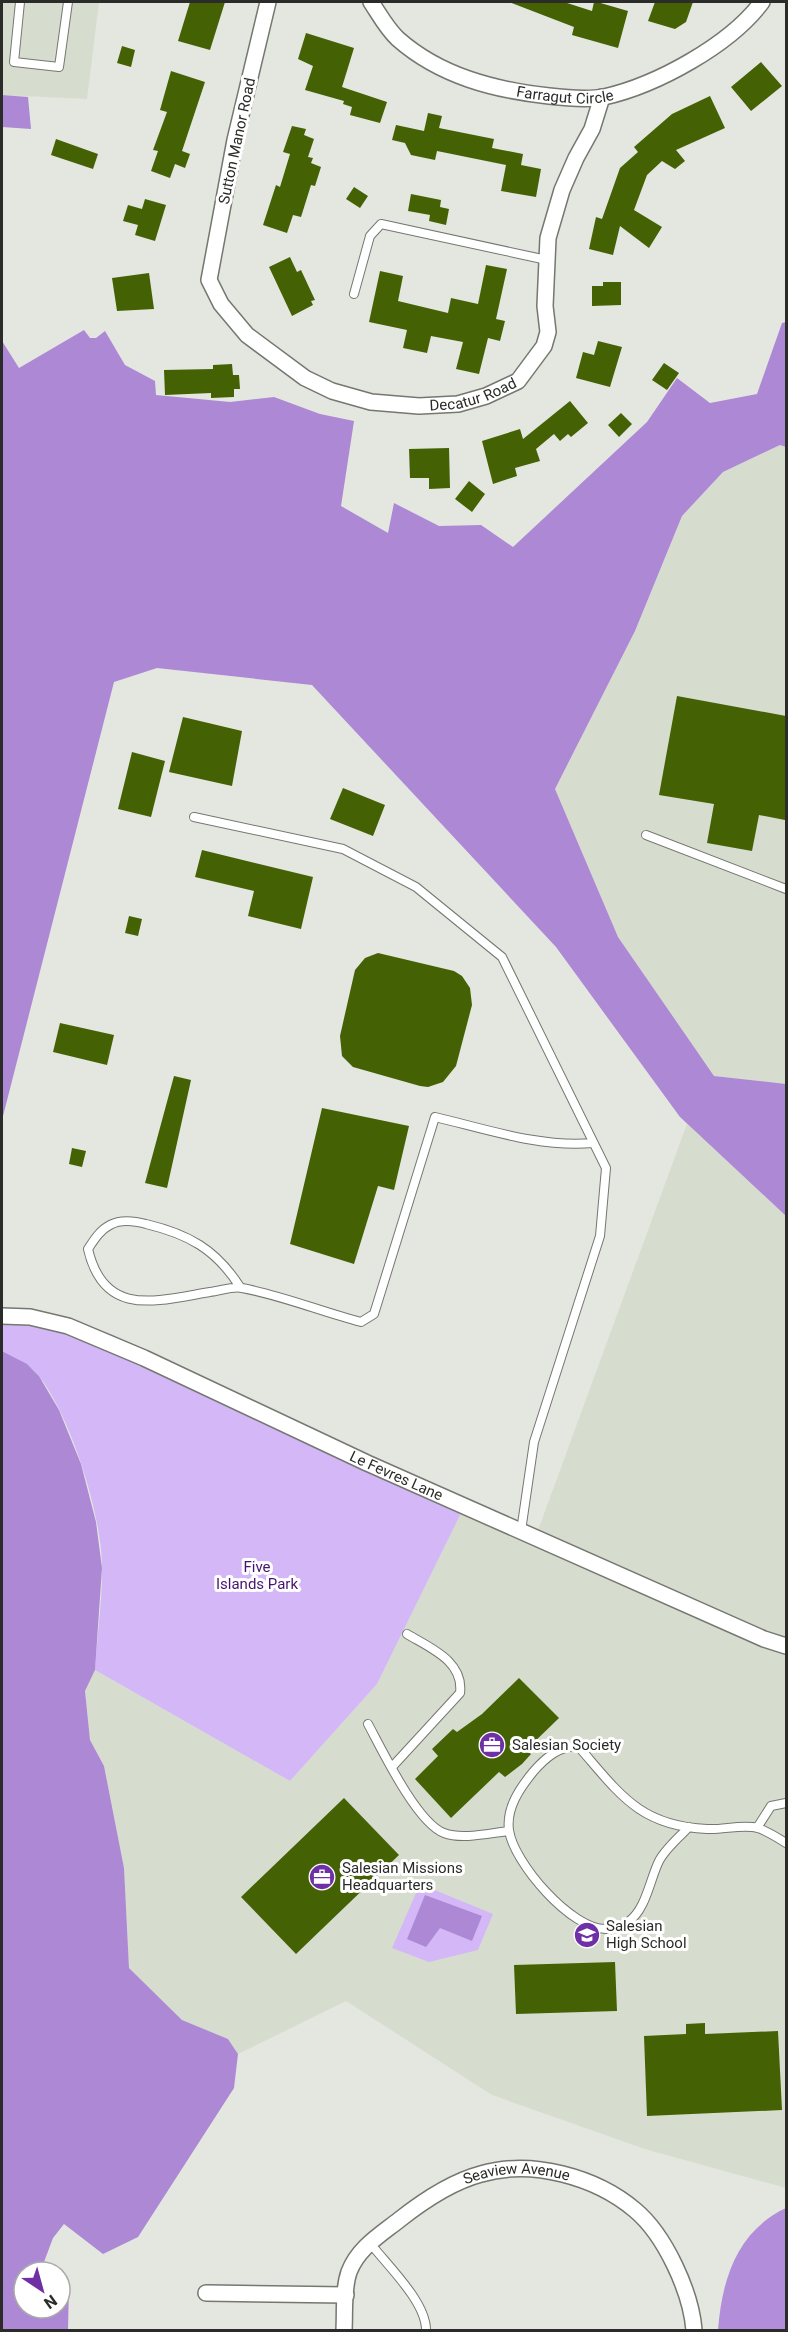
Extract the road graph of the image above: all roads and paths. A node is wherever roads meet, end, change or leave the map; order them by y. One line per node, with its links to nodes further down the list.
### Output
1 (20, 2): 2 (lane)
2 (68, 2)
3 (268, 2): 8 (street, Sutton Manor Road)
4 (371, 2): 6 (street, Farragut Circle)
5 (762, 2): 6 (street, Farragut Circle)
6 (602, 98): 7 (street, Decatur Road)
7 (547, 260): 8 (street, Decatur Road); 9 (lane)
8 (209, 280)
9 (354, 294)
10 (194, 817): 13 (lane)
11 (646, 835): 12 (lane)
12 (786, 889)
13 (593, 1143): 14 (lane); 16 (lane)
14 (240, 1287): 14 (lane)
15 (2, 1316): 16 (street, Le Fevres Lane)
16 (522, 1532): 18 (street, Le Fevres Lane)
17 (407, 1634): 20 (lane)
18 (786, 1644)
19 (368, 1724): 20 (lane)
20 (392, 1767): 24 (lane)
21 (786, 1803): 23 (lane)
22 (689, 1827): 23 (lane); 24 (lane); 24 (lane)
23 (757, 1828): 25 (lane)
24 (509, 1831)
25 (786, 1843)
26 (370, 2243): 28 (street, Seaview Avenue); 30 (lane); 31 (street, Seaview Avenue)
27 (206, 2293): 28 (street)
28 (346, 2295): 29 (street, Seaview Avenue)
29 (344, 2331)
30 (426, 2331)
31 (694, 2331)

